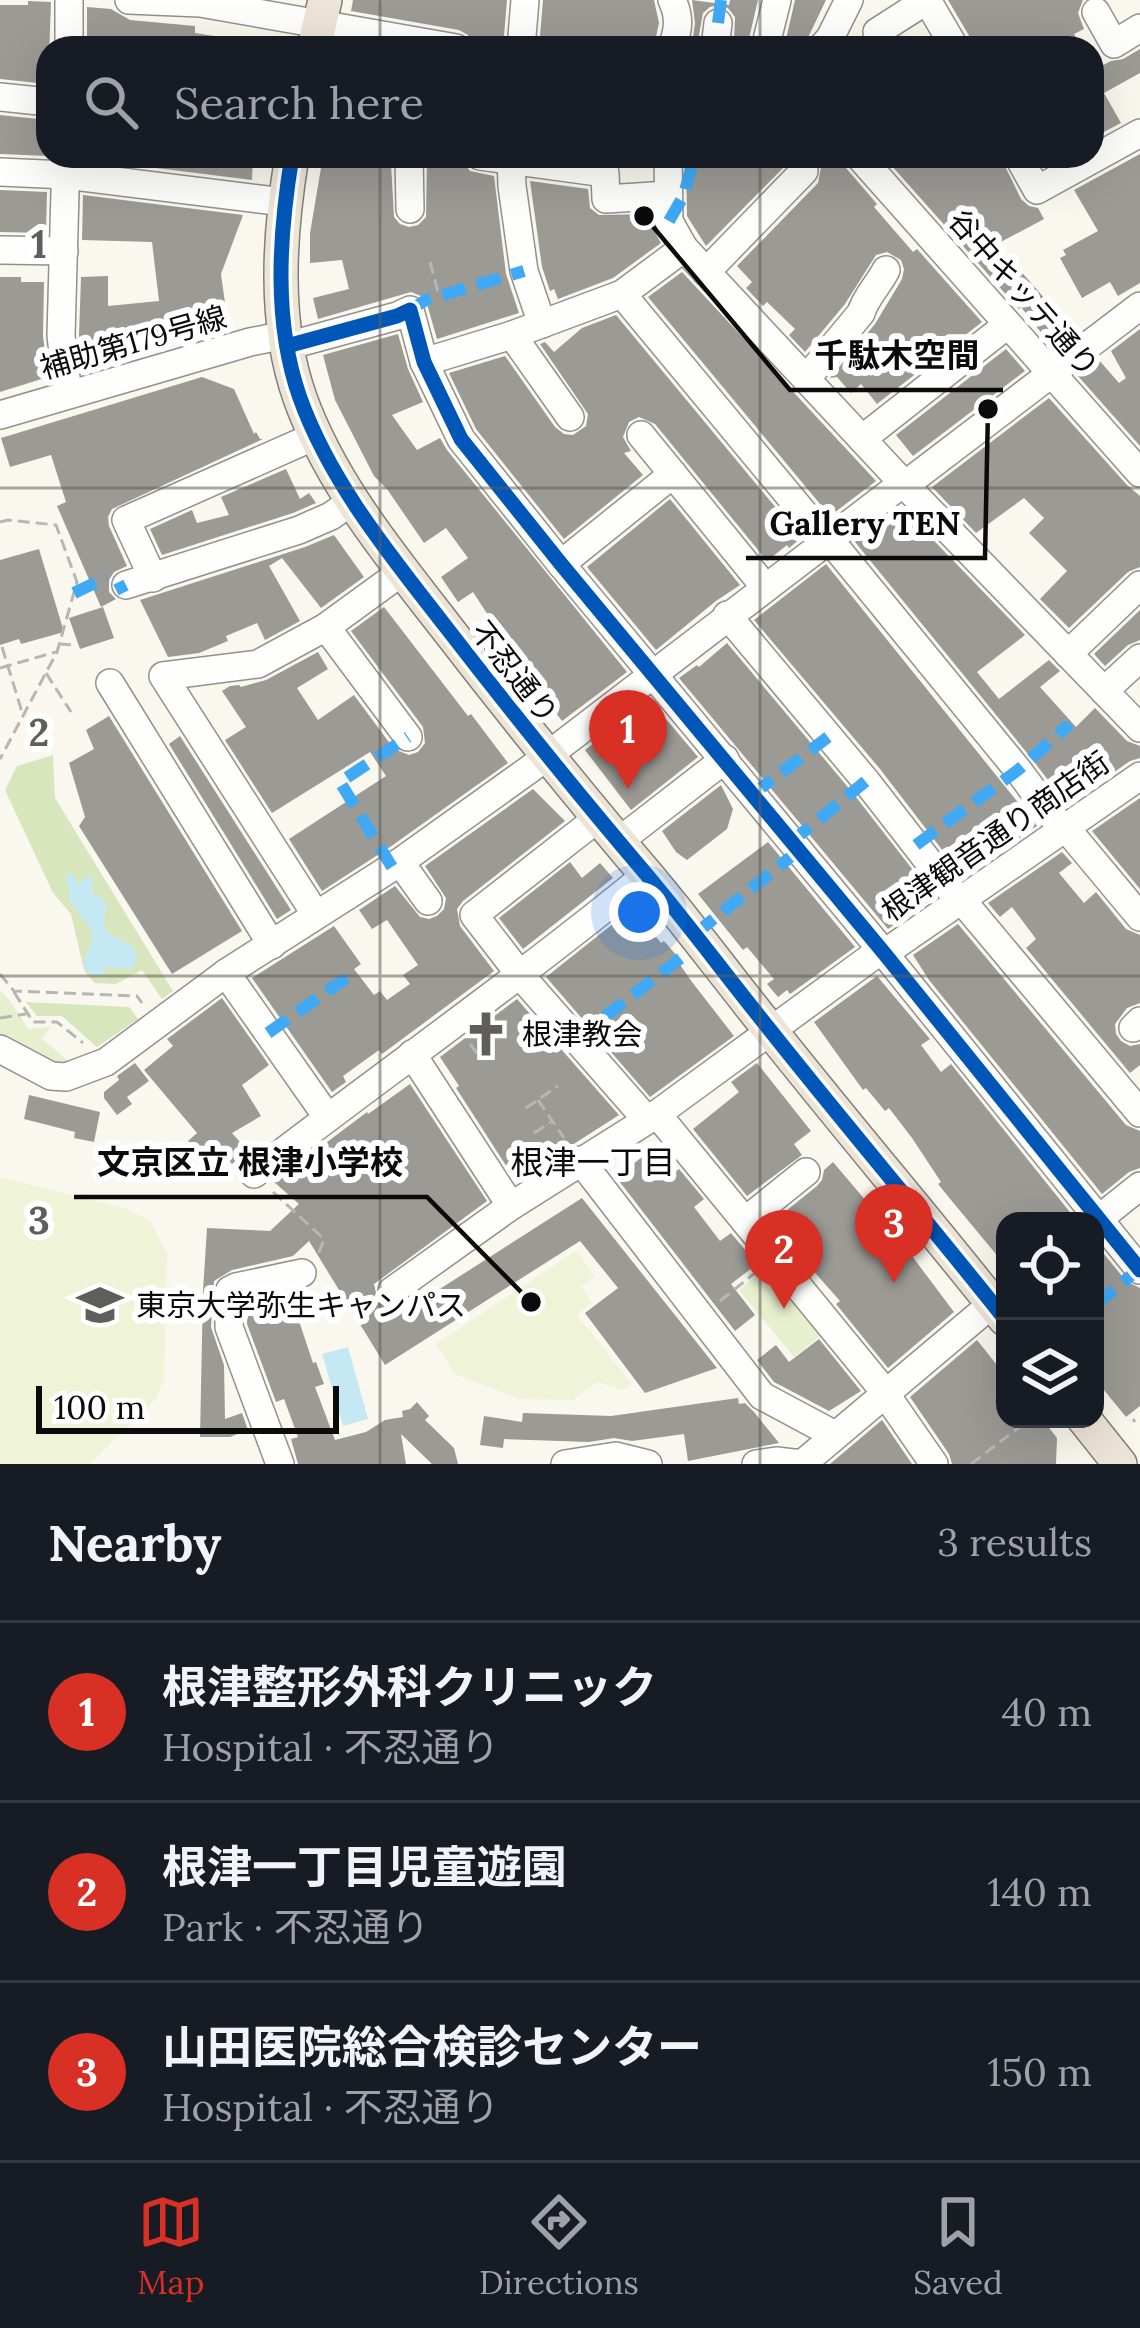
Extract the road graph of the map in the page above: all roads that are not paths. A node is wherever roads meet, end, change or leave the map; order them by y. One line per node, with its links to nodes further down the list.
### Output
1 (69, 0): 12 (street)
2 (130, 0): 9 (street)
3 (525, 0): 14 (street)
4 (672, 0): 15 (street)
5 (777, 0): 16 (street)
6 (849, 0): 17 (street)
7 (927, 0): 11 (street); 18 (street)
8 (1096, 12): 10 (street)
9 (319, 24): 13 (street)
10 (1140, 28)
11 (877, 32)
12 (69, 36)
13 (388, 36)
14 (522, 36)
15 (674, 36)
16 (768, 36)
17 (831, 36)
18 (948, 36)
19 (0, 97): 20 (street)
20 (36, 101)
21 (1140, 133): 22 (street)
22 (1104, 153)
23 (38, 168): 35 (street)
24 (66, 168): 41 (street)
25 (84, 168): 37 (street)
26 (290, 168): 37 (main road, 不忍通り)
27 (409, 168): 38 (street)
28 (511, 168): 46 (street)
29 (574, 168): 36 (street)
30 (668, 168): 36 (street)
31 (870, 168): 47 (street, 谷中キッテ通り)
32 (1025, 168): 33 (street)
33 (1077, 168)
34 (804, 171): 43 (street)
35 (0, 172)
36 (668, 195): 39 (street)
37 (284, 202): 49 (main road, 不忍通り)
38 (410, 209)
39 (684, 248): 43 (street); 44 (street)
40 (0, 250): 41 (street)
41 (64, 251): 53 (street)
42 (886, 270): 52 (street)
43 (706, 272): 52 (street)
44 (622, 294): 46 (street); 63 (street)
45 (1140, 306): 51 (street)
46 (542, 324): 48 (street)
47 (1007, 325): 51 (street, 谷中キッテ通り); 58 (street)
48 (512, 335): 50 (street); 55 (street)
49 (286, 341): 50 (street, 補助第179号線); 53 (street, 補助第179号線); 57 (main road, 不忍通り)
50 (424, 362): 64 (street)
51 (1051, 374): 59 (street, 谷中キッテ通り); 61 (street)
52 (806, 379): 58 (street)
53 (68, 394): 54 (street, 補助第179号線)
54 (0, 415)
55 (570, 417)
56 (640, 435): 60 (street)
57 (315, 436): 62 (main road, 不忍通り); 62 (street)
58 (862, 439): 61 (street)
59 (1140, 473)
60 (673, 474): 64 (street); 67 (street)
61 (904, 484): 63 (street); 70 (street)
62 (352, 501): 65 (main road, 不忍通り)
63 (828, 540): 67 (street); 80 (street)
64 (561, 564): 72 (street)
65 (403, 571): 69 (street); 77 (main road, 不忍通り)
66 (1140, 584): 70 (street)
67 (765, 587): 68 (street)
68 (727, 615): 72 (street); 85 (street)
69 (326, 627): 76 (street); 86 (street)
70 (1068, 654): 74 (street)
71 (1140, 658): 74 (street)
72 (653, 673): 77 (street); 78 (street)
73 (110, 683): 88 (street)
74 (1104, 691): 75 (street)
75 (1140, 728)
76 (407, 737)
77 (547, 756): 81 (main road, 不忍通り); 82 (street)
78 (725, 759): 81 (street); 89 (street)
79 (1140, 776): 80 (street, 根津観音通り商店街)
80 (1062, 829): 85 (street, 根津観音通り商店街); 87 (street)
81 (608, 830): 83 (main road, 不忍通り); 91 (street)
82 (400, 862): 84 (street); 86 (street)
83 (646, 875): 91 (street); 92 (main road, 不忍通り)
84 (428, 902)
85 (960, 902): 89 (street, 根津観音通り商店街); 95 (street)
86 (316, 915): 88 (street)
87 (1140, 917)
88 (272, 945): 90 (street)
89 (884, 953): 92 (street, 根津観音通り商店街); 103 (street)
90 (226, 973): 93 (street); 97 (street)
91 (521, 976): 94 (street); 96 (street)
92 (770, 1031): 96 (street, 根津観音通り商店街); 110 (main road, 不忍通り)
93 (0, 1049)
94 (412, 1054): 97 (street); 102 (street)
95 (1140, 1113)
96 (652, 1117): 98 (street, 根津観音通り商店街); 105 (street)
97 (328, 1118): 100 (street)
98 (580, 1160): 102 (street, 根津観音通り商店街); 114 (street)
99 (806, 1172): 105 (street)
100 (254, 1174)
101 (1140, 1186): 104 (street)
102 (511, 1206): 109 (street, 根津観音通り商店街)
103 (1090, 1212)
104 (1104, 1215)
105 (745, 1221): 112 (street)
106 (1104, 1229): 107 (street)
107 (1140, 1270)
108 (302, 1273): 116 (street)
109 (392, 1292)
110 (996, 1299)
111 (996, 1309): 112 (street)
112 (884, 1395): 114 (street); 120 (street)
113 (1099, 1428): 115 (main road)
114 (835, 1435): 119 (street)
115 (1126, 1444)
116 (280, 1464)
117 (565, 1464): 118 (street)
118 (648, 1464)
119 (757, 1464)
120 (934, 1464)

